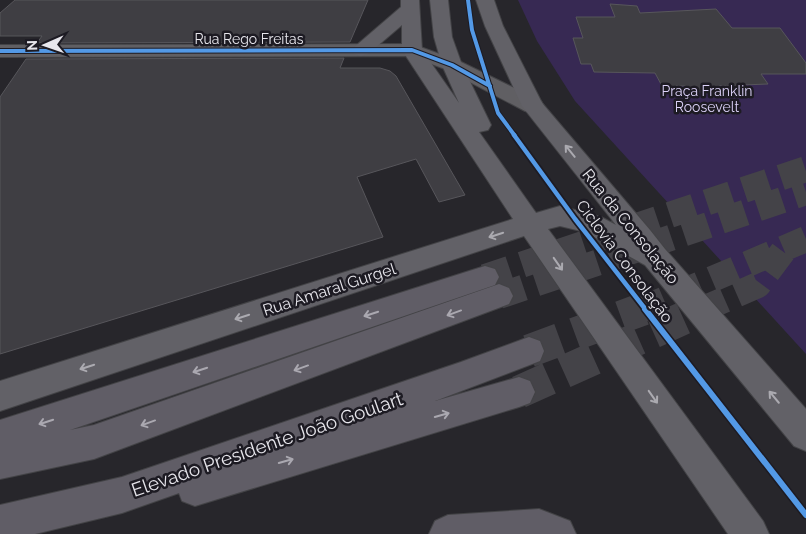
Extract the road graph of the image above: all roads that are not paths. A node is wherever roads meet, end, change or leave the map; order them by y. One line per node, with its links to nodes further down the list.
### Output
1 (439, 0): 7 (main road)
2 (485, 0): 8 (main road, Rua da Consolação)
3 (410, 4): 4 (main road); 5 (main road)
4 (360, 50): 5 (street, Rua Rego Freitas); 6 (street, Rua Rego Freitas)
5 (412, 50): 7 (street, Rua Rego Freitas); 9 (main road)
6 (0, 51)
7 (452, 65): 8 (street, Rua Rego Freitas); 9 (main road)
8 (533, 106): 11 (main road, Rua da Consolação, one-way to 8)
9 (492, 165): 10 (main road)
10 (530, 224): 11 (main road, Rua Amaral Gurgel); 14 (main road, Rua Amaral Gurgel, one-way to 14); 22 (main road, one-way to 22)
11 (655, 257): 15 (main road, Rua da Consolação, one-way to 11)
12 (529, 351): 18 (highway, Elevado Presidente João Goulart)
13 (519, 392): 20 (highway, one-way to 13)
14 (0, 396)
15 (806, 434)
16 (0, 437): 17 (highway)
17 (0, 462)
18 (0, 524)
19 (548, 531): 21 (highway)
20 (38, 534)
21 (448, 534)
22 (750, 534)

